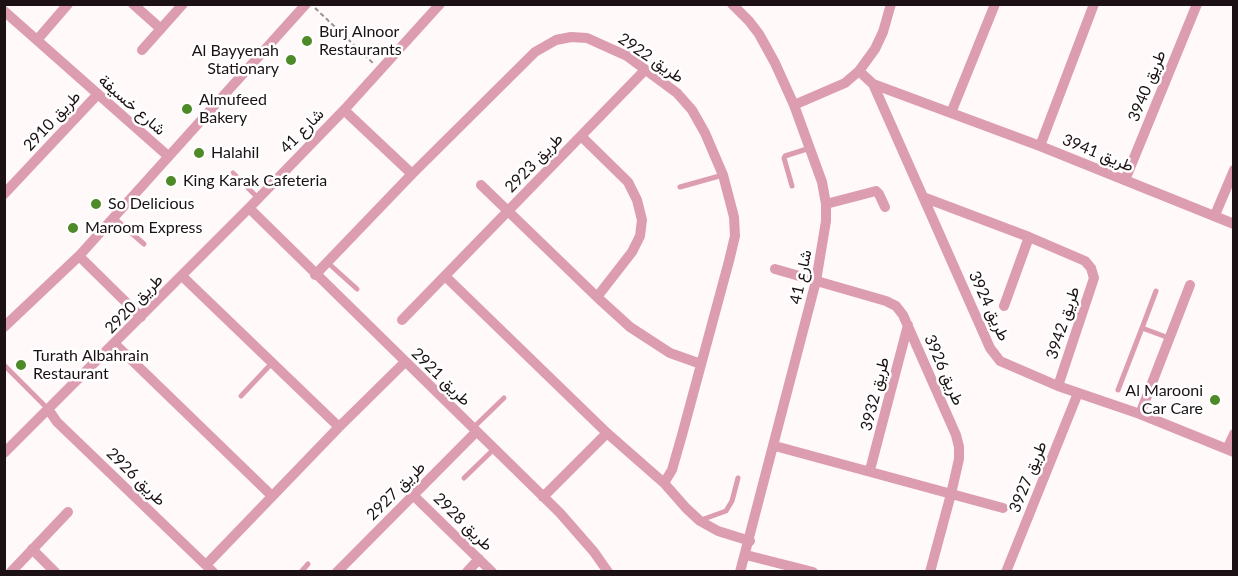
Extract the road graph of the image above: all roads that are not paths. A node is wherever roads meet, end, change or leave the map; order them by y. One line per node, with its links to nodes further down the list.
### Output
1 (68, 4): 13 (street)
2 (133, 4): 12 (street)
3 (183, 4): 12 (street)
4 (308, 4): 25 (street, شارع خسيفة)
5 (440, 4): 20 (street, شارع 41)
6 (732, 4): 19 (street, شارع 41)
7 (891, 4): 16 (street)
8 (995, 4): 21 (street)
9 (1094, 4): 23 (street)
10 (1197, 4): 30 (street, طريق 3940)
11 (6, 16): 13 (street, شارع خسيفة)
12 (161, 29): 14 (street)
13 (37, 40): 18 (street, شارع خسيفة)
14 (142, 50)
15 (645, 70): 22 (street, طريق 2923); 28 (street, طريق 2922); 29 (street, طريق 2922)
16 (859, 71): 17 (street, طريق 3924); 19 (street)
17 (873, 84): 21 (street, طريق 3941); 35 (street, طريق 3924)
18 (98, 94): 25 (street, شارع خسيفة); 34 (street, طريق 2910)
19 (794, 105): 24 (street, شارع 41)
20 (344, 110): 28 (street); 36 (street, شارع 41)
21 (951, 113): 23 (street, طريق 3941)
22 (581, 136): 40 (street, طريق 2923); 56 (street)
23 (1040, 146): 30 (street, طريق 3941)
24 (810, 148): 32 (lane); 37 (street, شارع 41)
25 (168, 156): 42 (street)
26 (1233, 170): 41 (street)
27 (233, 173): 36 (lane)
28 (411, 174): 47 (street, طريق 2922)
29 (723, 175): 33 (lane); 67 (street, طريق 2922)
30 (1125, 180): 41 (street, طريق 3941)
31 (482, 185): 40 (street)
32 (792, 186)
33 (680, 187)
34 (6, 190)
35 (924, 197): 44 (street, طريق 3942); 69 (street, طريق 3924)
36 (258, 198): 39 (street, شارع 41)
37 (826, 204): 38 (street); 52 (street, شارع 41)
38 (885, 207)
39 (249, 208): 49 (street, طريق 2921); 50 (street, شارع 41)
40 (508, 212): 51 (street, طريق 2923); 56 (street)
41 (1215, 215): 43 (street, طريق 3941)
42 (113, 217): 45 (lane); 46 (street)
43 (1233, 224)
44 (1029, 237): 57 (street); 69 (street, طريق 3942)
45 (144, 244)
46 (79, 256): 58 (street); 61 (street)
47 (327, 262): 49 (street, طريق 2922); 54 (lane)
48 (775, 269): 52 (street, طريق 3926)
49 (315, 275): 65 (street, طريق 2921)
50 (182, 276): 58 (street, طريق 2920); 66 (street)
51 (445, 276): 59 (street, طريق 2923); 78 (street)
52 (816, 281): 60 (street, طريق 3926); 80 (street, شارع 41)
53 (1190, 285): 63 (street)
54 (357, 289)
55 (1156, 291): 62 (lane)
56 (597, 297): 67 (street)
57 (1004, 306)
58 (141, 317): 64 (street, طريق 2920)
59 (402, 320)
60 (908, 325): 84 (street, طريق 3932); 88 (street, طريق 3926)
61 (4, 327)
62 (1142, 328): 63 (lane); 70 (lane)
63 (1170, 338): 75 (street)
64 (116, 344): 74 (street, طريق 2920); 90 (street)
65 (405, 362): 76 (street, طريق 2926); 77 (street, طريق 2921)
66 (272, 363): 72 (lane); 76 (street)
67 (701, 364): 87 (street, طريق 2922)
68 (4, 365): 74 (lane)
69 (1058, 386): 71 (street, طريق 3924)
70 (1118, 390)
71 (1078, 393): 75 (street, طريق 3924); 111 (street, طريق 3927)
72 (241, 396)
73 (504, 398): 77 (lane)
74 (48, 409): 83 (street, طريق 2920); 100 (street, طريق 2926)
75 (1140, 414): 82 (street, طريق 3924)
76 (339, 427): 90 (street, طريق 2926)
77 (475, 430): 81 (street, طريق 2921); 89 (street, طريق 2927)
78 (607, 434): 87 (street); 91 (street)
79 (1233, 434): 82 (street)
80 (775, 446): 84 (street); 95 (street, شارع 41)
81 (494, 449): 85 (lane); 91 (street, طريق 2921)
82 (1230, 451)
83 (4, 453)
84 (870, 471): 88 (street)
85 (464, 478)
86 (738, 478): 94 (lane)
87 (664, 483): 94 (street)
88 (951, 494): 92 (street); 110 (street, طريق 3926)
89 (412, 495): 98 (street, طريق 2928); 104 (street, طريق 2927)
90 (272, 496): 100 (street, طريق 2926)
91 (543, 496): 107 (street, طريق 2921)
92 (1003, 508)
93 (68, 512): 96 (street)
94 (700, 521): 95 (street)
95 (750, 540): 97 (street, شارع 41)
96 (32, 549): 101 (street); 102 (street)
97 (746, 555): 108 (street, شارع 41); 109 (street)
98 (479, 559): 105 (street); 106 (street, طريق 2928)
99 (308, 564): 103 (lane)
100 (209, 568)
101 (11, 572)
102 (55, 572)
103 (301, 572)
104 (337, 572)
105 (467, 572)
106 (492, 572)
107 (608, 572)
108 (740, 572)
109 (813, 572)
110 (930, 572)
111 (1006, 572)

